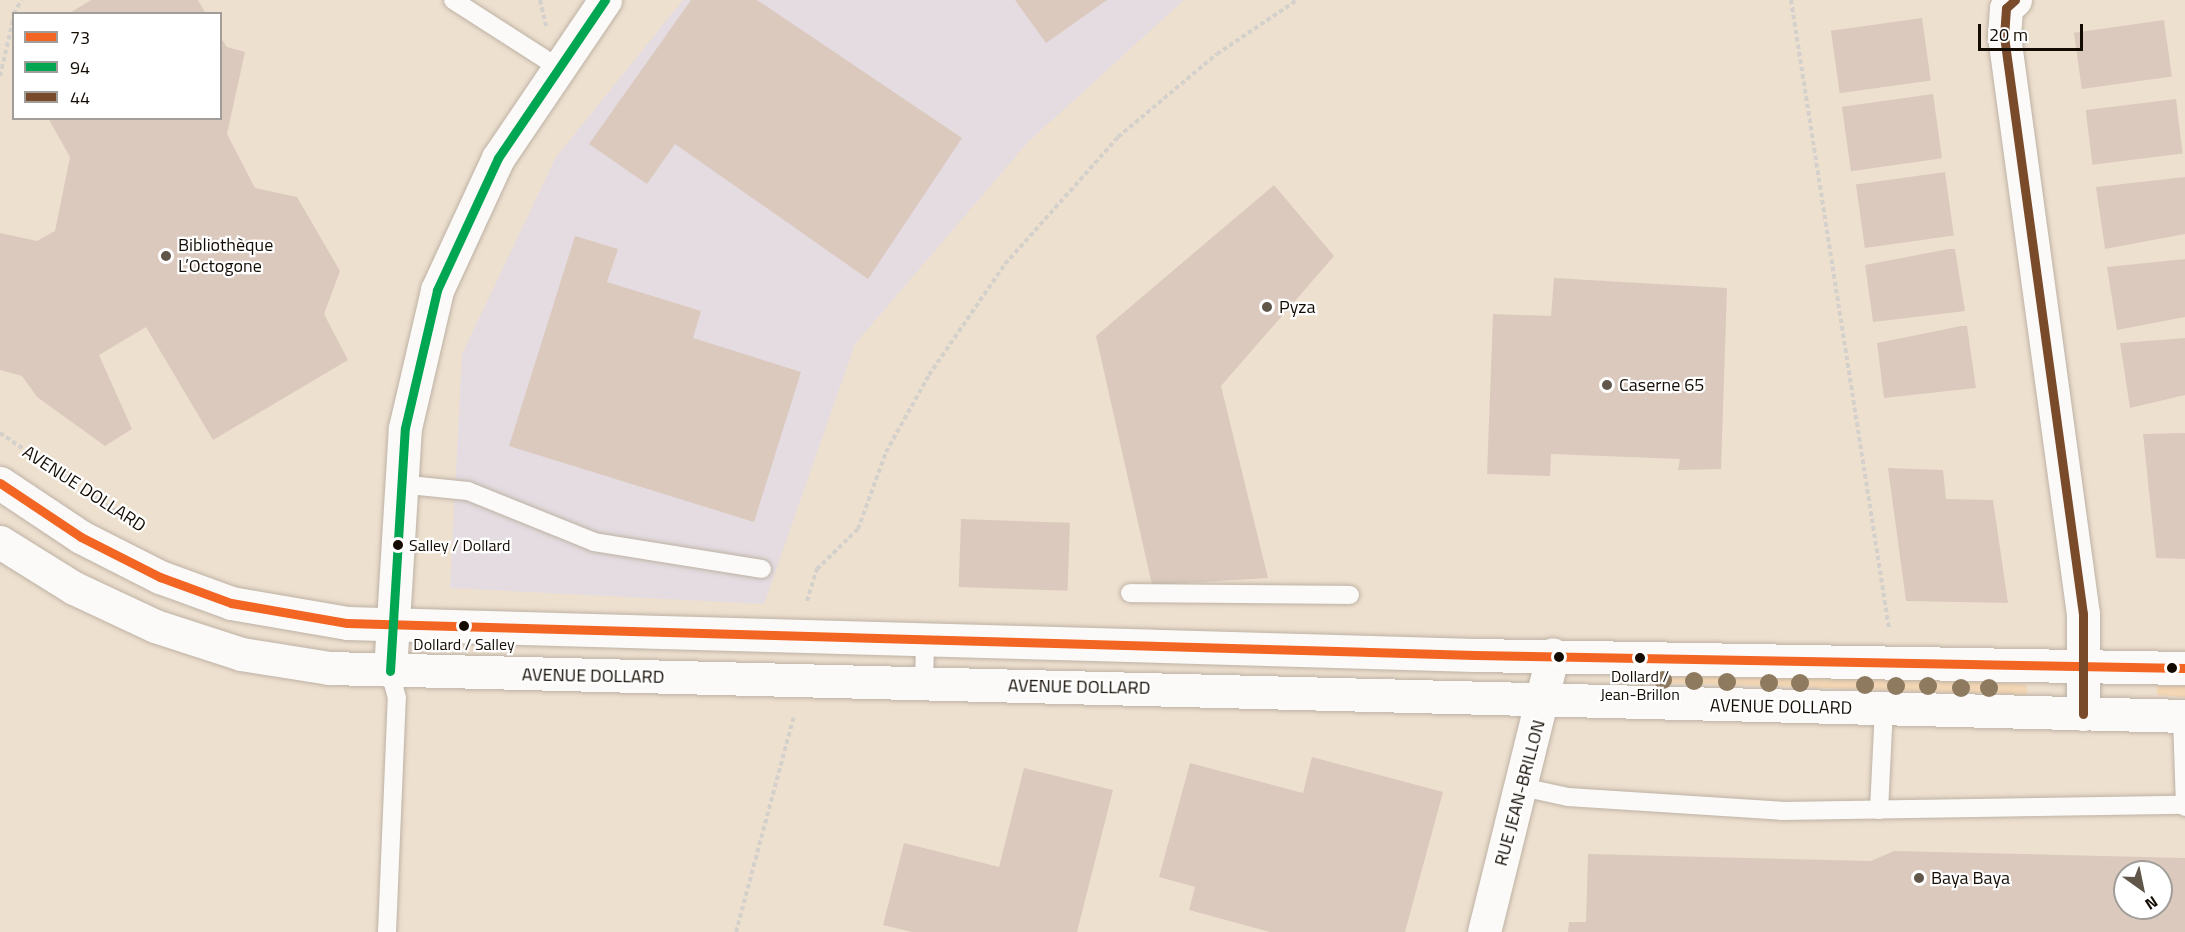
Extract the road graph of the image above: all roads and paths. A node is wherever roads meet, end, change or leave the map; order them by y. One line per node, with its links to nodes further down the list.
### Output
1 (453, 0): 7 (lane)
2 (605, 0): 7 (main road)
3 (1297, 0): 17 (path)
4 (1791, 0): 19 (path)
5 (2015, 0): 22 (main road)
6 (12, 24): 8 (path)
7 (556, 66): 11 (main road)
8 (0, 76)
9 (0, 433): 12 (path, AVENUE DOLLARD)
10 (0, 483): 18 (main road)
11 (399, 484): 14 (lane); 18 (main road)
12 (128, 519)
13 (0, 542): 24 (main road, AVENUE DOLLARD)
14 (762, 569)
15 (1130, 593): 16 (lane)
16 (1350, 595)
17 (803, 613)
18 (392, 626): 20 (main road); 24 (main road)
19 (1890, 630)
20 (925, 641): 21 (main road); 26 (lane)
21 (1553, 654): 22 (main road); 27 (main road, RUE JEAN-BRILLON)
22 (2085, 666): 23 (main road); 29 (main road)
23 (2185, 668)
24 (390, 671): 25 (main road, AVENUE DOLLARD); 34 (lane)
25 (804, 680): 26 (main road, AVENUE DOLLARD); 35 (path)
26 (924, 683): 27 (main road, AVENUE DOLLARD)
27 (1545, 701): 28 (main road, AVENUE DOLLARD); 31 (main road, RUE JEAN-BRILLON)
28 (1884, 709): 29 (main road, AVENUE DOLLARD); 33 (lane)
29 (2084, 714): 30 (main road, AVENUE DOLLARD)
30 (2183, 716): 32 (lane)
31 (1522, 787): 33 (lane); 36 (main road, RUE JEAN-BRILLON)
32 (2184, 806): 33 (lane)
33 (1879, 810)
34 (387, 932)
35 (736, 932)
36 (1484, 932)

